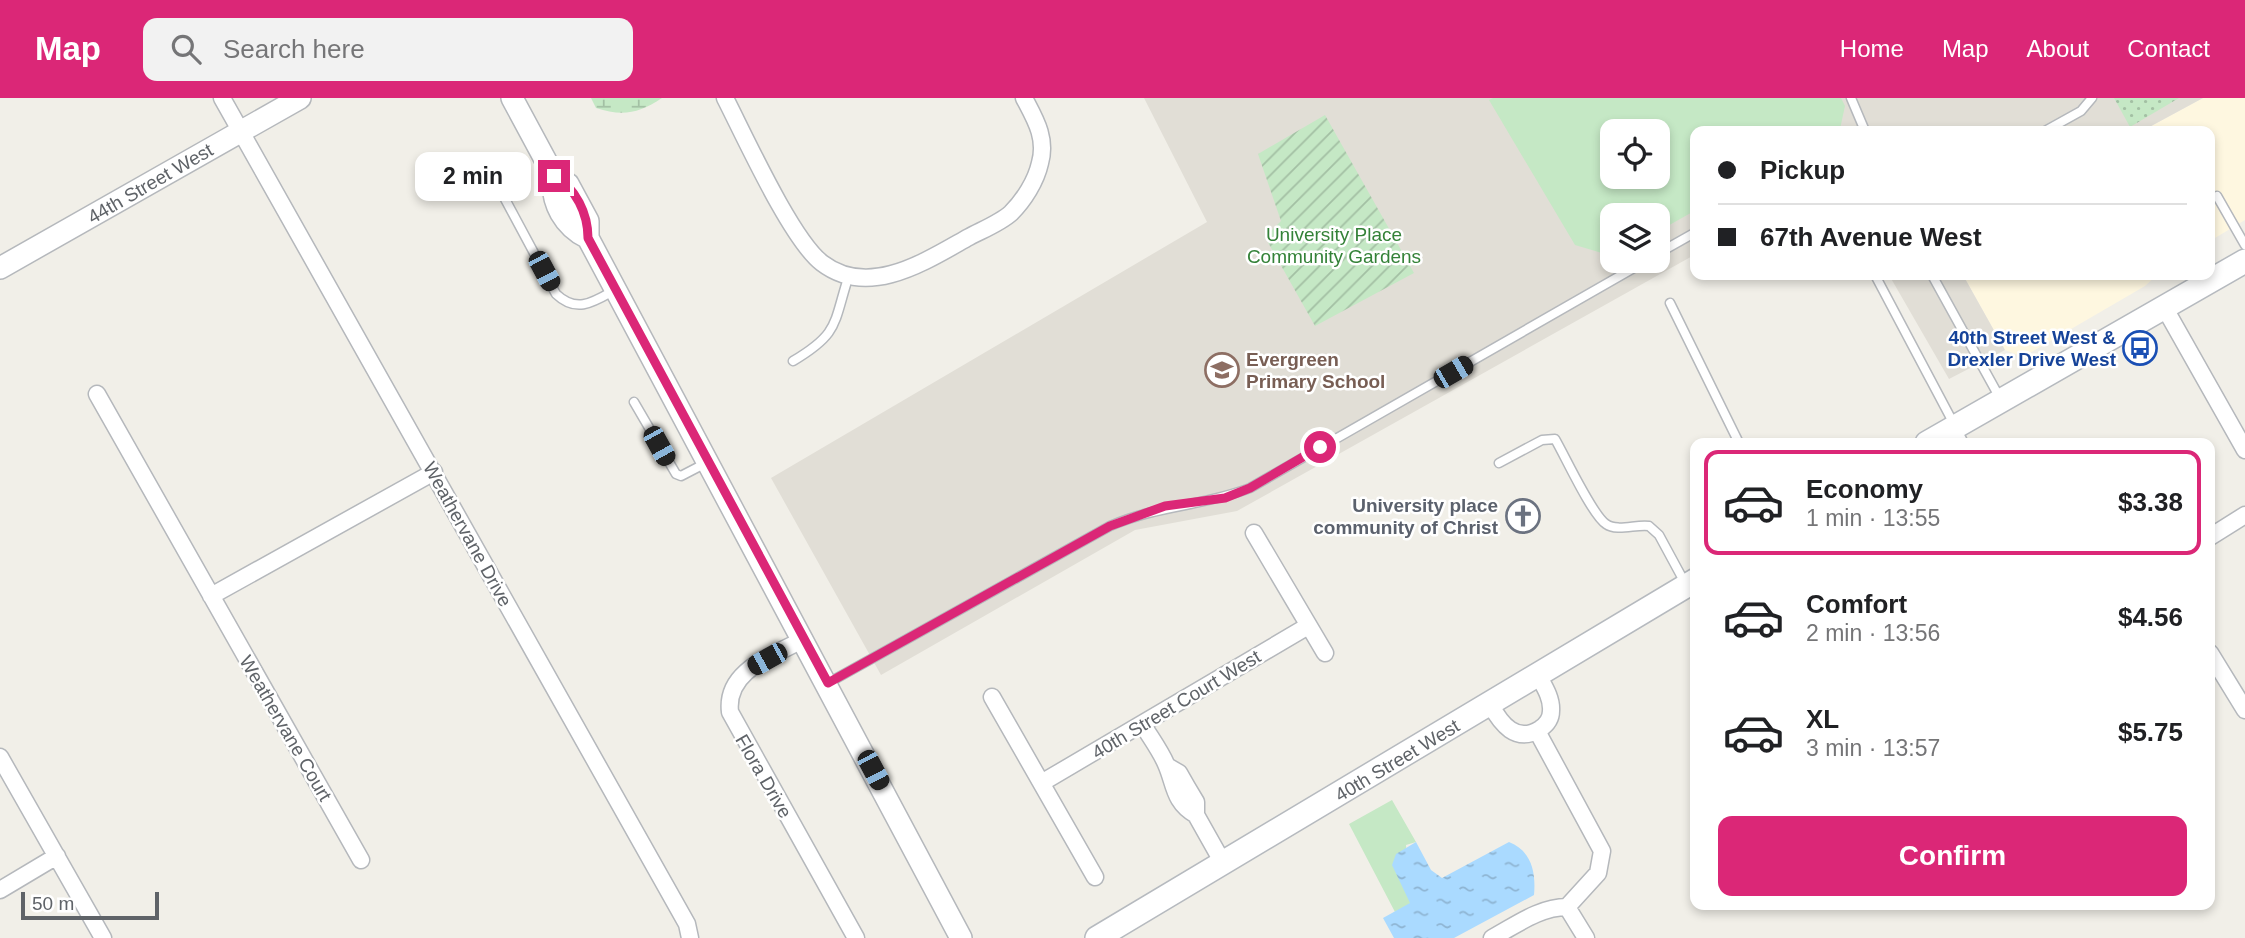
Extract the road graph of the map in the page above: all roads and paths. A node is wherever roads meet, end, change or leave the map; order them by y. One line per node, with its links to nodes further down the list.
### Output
1 (222, 98): 10 (street, Weathervane Drive)
2 (300, 98): 10 (street, 44th Street West)
3 (512, 98): 24 (street)
4 (724, 98): 19 (street)
5 (1024, 98): 19 (street)
6 (1851, 98): 8 (lane)
7 (2092, 98): 9 (lane)
8 (1863, 126)
9 (2054, 126)
10 (241, 132): 17 (street, 44th Street West); 36 (street, Weathervane Drive)
11 (483, 158): 24 (lane)
12 (2217, 196): 14 (lane)
13 (1690, 235): 15 (lane)
14 (2245, 245)
15 (1670, 247)
16 (2245, 261): 20 (main road)
17 (0, 268)
18 (1625, 273): 48 (lane)
19 (849, 275): 27 (lane)
20 (2215, 277)
21 (1878, 280): 31 (lane)
22 (1935, 280): 29 (lane)
23 (2210, 280): 26 (main road)
24 (616, 290): 34 (street)
25 (1670, 303): 32 (lane)
26 (2163, 305): 29 (main road); 33 (street)
27 (793, 361)
28 (97, 394): 42 (street, Weathervane Court)
29 (2001, 400): 31 (main road)
30 (634, 402): 34 (lane)
31 (1959, 434)
32 (1737, 438)
33 (2245, 450)
34 (708, 461): 44 (street)
35 (1499, 463): 40 (lane)
36 (434, 472): 42 (street); 63 (street, Weathervane Drive)
37 (2245, 515): 39 (street)
38 (1254, 533): 43 (street)
39 (2215, 534)
40 (1690, 582)
41 (1690, 584): 47 (main road, 40th Street West)
42 (211, 596): 57 (street, Weathervane Court)
43 (1308, 626): 45 (street); 52 (street, 40th Street Court West)
44 (804, 639): 48 (street); 64 (street, Flora Drive)
45 (1325, 653)
46 (2215, 661): 51 (street)
47 (1538, 676): 50 (main road, 40th Street West); 53 (street)
48 (828, 683): 65 (street)
49 (992, 697): 55 (street)
50 (1490, 704): 53 (street); 58 (main road, 40th Street West)
51 (2245, 710)
52 (1143, 725): 55 (street, 40th Street Court West); 58 (street)
53 (1537, 731): 61 (street)
54 (0, 757): 56 (street)
55 (1043, 782): 59 (street)
56 (57, 856): 60 (street); 62 (street)
57 (361, 860)
58 (1223, 863): 66 (main road, 40th Street West)
59 (1095, 877)
60 (0, 890)
61 (1561, 907): 67 (street); 68 (street)
62 (103, 938)
63 (690, 938)
64 (856, 938)
65 (961, 938)
66 (1097, 938)
67 (1492, 938)
68 (1586, 938)

